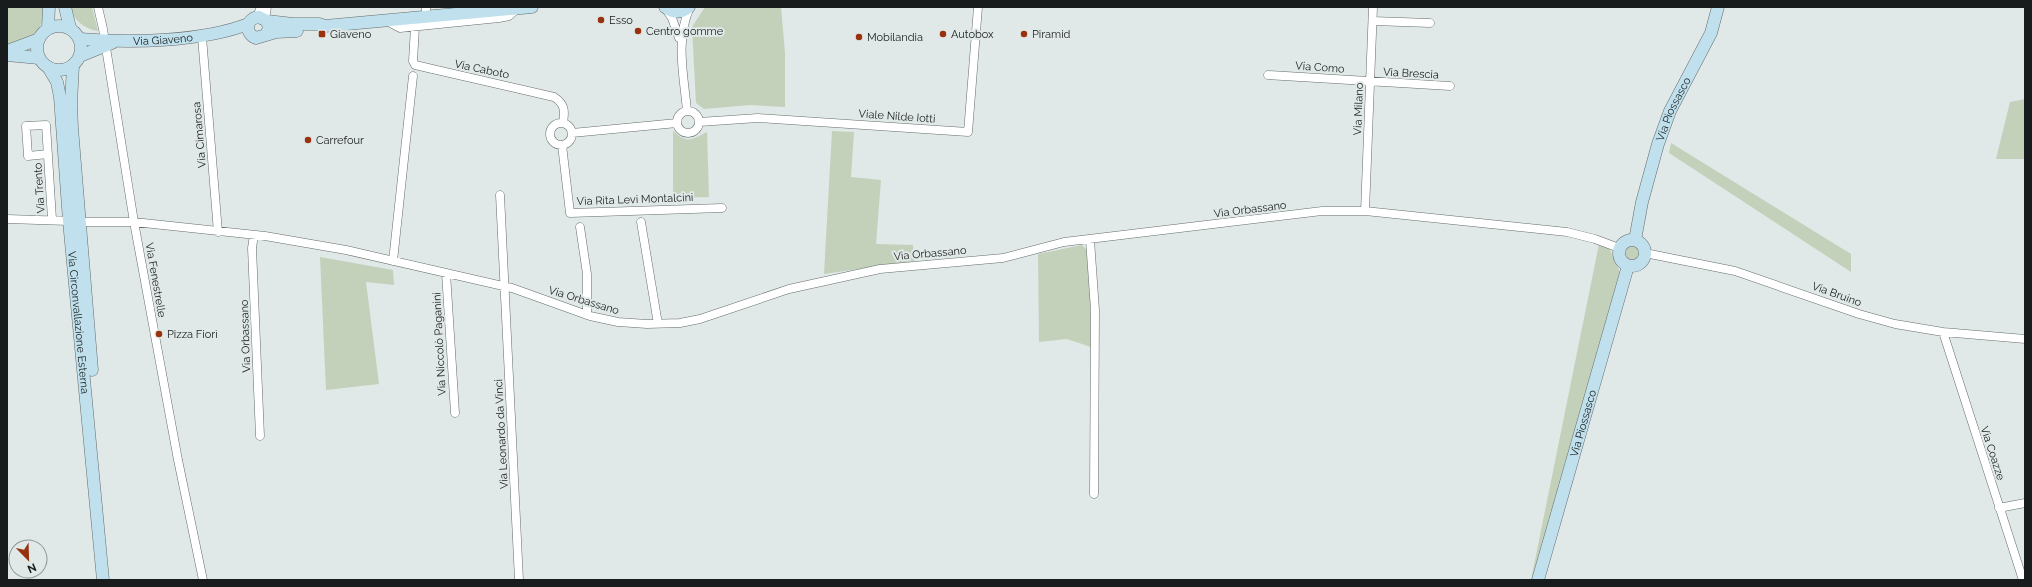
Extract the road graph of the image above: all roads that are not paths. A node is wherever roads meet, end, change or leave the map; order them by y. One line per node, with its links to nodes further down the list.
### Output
1 (49, 7): 20 (main road)
2 (65, 7): 21 (main road)
3 (98, 7): 26 (street, Via Fenestrelle)
4 (267, 7): 15 (street)
5 (532, 7): 11 (main road, Via Giaveno)
6 (665, 7): 7 (main road); 25 (street)
7 (689, 7): 25 (street)
8 (978, 7): 37 (street, Viale Nilde Iotti)
9 (1373, 7): 16 (street, Via Milano)
10 (1718, 7): 55 (main road, Via Piossasco)
11 (518, 8): 12 (main road, Via Giaveno); 19 (street)
12 (489, 9): 13 (main road, Via Giaveno)
13 (426, 11): 14 (main road, Via Giaveno)
14 (385, 19): 18 (main road, Via Giaveno); 19 (street)
15 (258, 21): 18 (main road, Via Giaveno); 18 (main road, Via Giaveno); 22 (main road, Via Giaveno)
16 (1373, 21): 17 (street); 34 (street, Via Milano)
17 (1430, 23)
18 (325, 26)
19 (415, 27): 38 (street, Via Caboto)
20 (48, 28): 21 (main road); 23 (main road)
21 (70, 28): 24 (main road)
22 (206, 36): 26 (main road, Via Giaveno); 52 (street, Via Cimarosa)
23 (39, 39): 27 (main road); 29 (main road)
24 (80, 39): 26 (main road, Via Giaveno); 30 (main road, Via Circonvallazione Esterna)
25 (681, 42): 36 (street)
26 (109, 43): 30 (main road, Via Giaveno); 49 (street, Via Fenestrelle)
27 (7, 51)
28 (7, 55): 29 (main road)
29 (39, 58): 31 (main road, Via Circonvallazione Esterna)
30 (76, 61): 31 (main road); 48 (main road, Via Circonvallazione Esterna)
31 (48, 67): 48 (main road, Via Circonvallazione Esterna)
32 (1268, 75): 34 (street, Via Como)
33 (413, 76): 58 (street)
34 (1370, 82): 35 (street, Via Brescia); 45 (street, Via Milano)
35 (1450, 86)
36 (687, 111): 37 (street); 39 (street)
37 (699, 122): 39 (street)
38 (563, 123): 40 (street); 41 (street)
39 (676, 123): 40 (street)
40 (572, 133): 41 (street)
41 (562, 145): 44 (street, Via Rita Levi Montalcini)
42 (48, 154): 47 (street, Via Trento)
43 (500, 195): 61 (street, Via Leonardo da Vinci)
44 (722, 208)
45 (1365, 211): 54 (street, Via Orbassano); 56 (street, Via Orbassano)
46 (7, 219): 47 (street, Via Trento)
47 (52, 219): 48 (street, Via Trento)
48 (74, 222): 49 (street, Via Orbassano); 71 (main road, Via Circonvallazione Esterna); 72 (main road, Via Circonvallazione Esterna)
49 (134, 222): 52 (street, Via Orbassano); 73 (street, Via Fenestrelle)
50 (641, 222): 63 (street)
51 (580, 227): 62 (street)
52 (218, 232): 53 (street, Via Orbassano)
53 (254, 235): 58 (street, Via Orbassano); 67 (street, Via Orbassano)
54 (1090, 240): 63 (street, Via Orbassano); 68 (street)
55 (1635, 240): 56 (main road); 57 (main road)
56 (1619, 248): 59 (main road)
57 (1645, 253): 59 (main road); 64 (street, Via Bruino)
58 (393, 261): 60 (street, Via Orbassano)
59 (1628, 266): 75 (main road, Via Piossasco)
60 (446, 273): 61 (street, Via Orbassano); 66 (street, Via Niccolò Paganini)
61 (505, 287): 62 (street, Via Orbassano); 74 (street, Via Leonardo da Vinci)
62 (587, 315): 63 (street, Via Orbassano)
63 (658, 324)
64 (1943, 332): 65 (street, Via Bruino); 70 (street, Via Coazze)
65 (2025, 339)
66 (455, 412)
67 (260, 436)
68 (1094, 494)
69 (2025, 503): 70 (street)
70 (1999, 508): 76 (street, Via Coazze)
71 (103, 580)
72 (110, 580)
73 (202, 580)
74 (519, 580)
75 (1538, 580)
76 (2023, 580)

